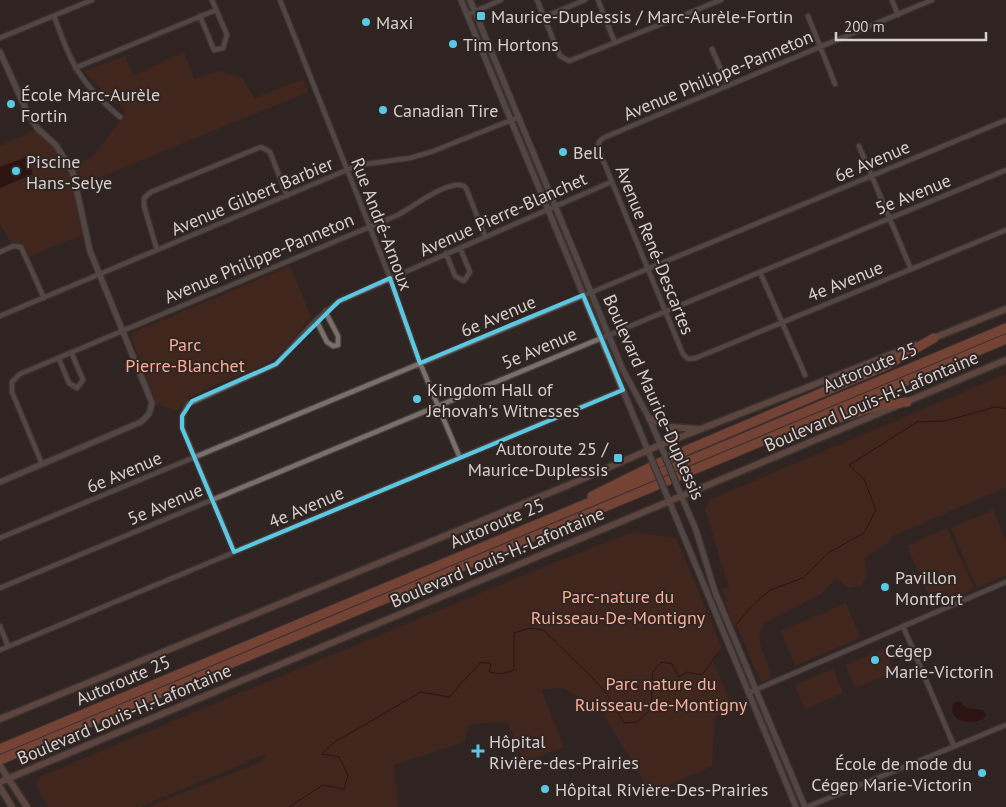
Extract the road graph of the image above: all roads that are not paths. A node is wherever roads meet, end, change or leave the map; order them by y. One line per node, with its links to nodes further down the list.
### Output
1 (92, 0): 17 (street)
2 (212, 0): 13 (street)
3 (280, 0): 35 (street, Rue André-Arnoux)
4 (460, 0): 16 (street, Boulevard Maurice-Duplessis)
5 (470, 0): 14 (street, Boulevard Maurice-Duplessis)
6 (501, 0): 14 (street)
7 (537, 0): 19 (street)
8 (585, 0): 19 (street)
9 (598, 0): 22 (street)
10 (719, 0): 22 (street)
11 (892, 0): 15 (street)
12 (932, 0): 15 (street, Avenue Philippe-Panneton)
13 (216, 10): 18 (street); 18 (street)
14 (475, 11): 16 (street); 30 (street, Boulevard Maurice-Duplessis)
15 (898, 14): 23 (street, Avenue Philippe-Panneton)
16 (467, 15): 31 (street, Boulevard Maurice-Duplessis)
17 (54, 16): 21 (street); 26 (street)
18 (200, 16): 26 (street)
19 (544, 16): 22 (street)
20 (808, 16): 23 (street)
21 (0, 38)
22 (615, 43)
23 (820, 47): 27 (street); 28 (street, Avenue Philippe-Panneton)
24 (712, 49): 28 (street)
25 (0, 52): 53 (street)
26 (75, 68): 29 (street)
27 (835, 84)
28 (728, 86): 33 (street, Avenue Philippe-Panneton)
29 (120, 117)
30 (519, 117): 31 (street, Avenue Gilbert Barbier); 40 (street, Boulevard Maurice-Duplessis)
31 (511, 120): 35 (street, Avenue Gilbert Barbier); 41 (street, Boulevard Maurice-Duplessis)
32 (1006, 120): 37 (street, 6e Avenue)
33 (599, 142): 38 (street, Avenue René-Descartes)
34 (859, 146): 37 (street)
35 (346, 170): 39 (street, Avenue Gilbert Barbier); 43 (street, Rue André-Arnoux)
36 (1006, 170): 42 (street, 5e Avenue)
37 (872, 176): 42 (street); 50 (street, 6e Avenue)
38 (611, 182): 40 (street, Avenue Pierre-Blanchet); 50 (street, Avenue René-Descartes)
39 (287, 196): 47 (street, Avenue Gilbert Barbier); 47 (street)
40 (555, 205): 41 (street, Avenue Pierre-Blanchet); 55 (street, Boulevard Maurice-Duplessis)
41 (548, 209): 45 (street, Avenue Pierre-Blanchet); 56 (street, Boulevard Maurice-Duplessis)
42 (890, 218): 51 (street); 52 (street, 5e Avenue)
43 (369, 227): 45 (street, Avenue Philippe-Panneton); 54 (street, Rue André-Arnoux); 65 (street, Avenue Philippe-Panneton)
44 (1006, 230): 51 (street, 4e Avenue)
45 (485, 236): 46 (street, Avenue Pierre-Blanchet)
46 (460, 248): 49 (street, Avenue Pierre-Blanchet); 49 (street)
47 (157, 250): 53 (street, Avenue Gilbert Barbier)
48 (0, 252): 57 (street)
49 (446, 254): 54 (street, Avenue Pierre-Blanchet)
50 (647, 269): 55 (street, 6e Avenue); 60 (street, Avenue René-Descartes)
51 (911, 269): 63 (street, 4e Avenue)
52 (760, 272): 60 (street, 5e Avenue); 63 (street)
53 (100, 275): 57 (street, Avenue Gilbert Barbier); 65 (street)
54 (390, 278): 59 (street, Avenue Pierre-Blanchet); 74 (street, Rue André-Arnoux)
55 (591, 292): 56 (street, 6e Avenue); 66 (street, Boulevard Maurice-Duplessis)
56 (583, 295): 67 (street, Boulevard Maurice-Duplessis); 74 (street, 6e Avenue)
57 (44, 298): 61 (street, Avenue Gilbert Barbier)
58 (1006, 309): 68 (main road, Boulevard Louis-H.-Lafontaine)
59 (325, 311): 62 (street, Avenue Pierre-Blanchet); 62 (street)
60 (664, 311): 66 (street, 5e Avenue); 71 (street, Avenue René-Descartes)
61 (0, 316)
62 (316, 320): 84 (street, Avenue Pierre-Blanchet)
63 (783, 322): 71 (street, 4e Avenue); 75 (street)
64 (1006, 328): 91 (highway, Autoroute 25)
65 (123, 331): 70 (street, Avenue Philippe-Panneton); 86 (street)
66 (609, 334): 67 (street, 5e Avenue); 79 (street, Boulevard Maurice-Duplessis)
67 (600, 337): 76 (street, Boulevard Maurice-Duplessis); 78 (street, 5e Avenue)
68 (934, 338): 80 (main road, Boulevard Louis-H.-Lafontaine); 91 (highway)
69 (1006, 339): 81 (highway, Autoroute 25)
70 (72, 354): 72 (street, Avenue Philippe-Panneton); 72 (street)
71 (696, 358)
72 (60, 359): 86 (street, Avenue Philippe-Panneton)
73 (1006, 360): 77 (main road, Boulevard Louis-H.-Lafontaine)
74 (420, 363): 78 (street, Rue André-Arnoux); 84 (street, 6e Avenue)
75 (805, 375)
76 (623, 390): 83 (street, Boulevard Maurice-Duplessis); 85 (street, 4e Avenue)
77 (907, 402): 81 (highway); 88 (main road, Boulevard Louis-H.-Lafontaine)
78 (438, 406): 85 (street, Rue André-Arnoux); 89 (street, 5e Avenue)
79 (649, 418): 80 (main road); 82 (street, Boulevard Maurice-Duplessis)
80 (699, 430): 82 (main road, Boulevard Louis-H.-Lafontaine)
81 (761, 442): 106 (highway, Autoroute 25)
82 (660, 445): 83 (main road, Boulevard Louis-H.-Lafontaine); 88 (street, Boulevard Maurice-Duplessis, bridge)
83 (648, 450): 90 (street, Boulevard Maurice-Duplessis, bridge); 102 (main road, Boulevard Louis-H.-Lafontaine)
84 (195, 457): 89 (street); 92 (street, 6e Avenue)
85 (460, 458): 93 (street, 4e Avenue)
86 (42, 464): 87 (street)
87 (0, 482)
88 (682, 496): 90 (main road, Boulevard Louis-H.-Lafontaine); 100 (street, Boulevard Maurice-Duplessis)
89 (212, 499): 93 (street); 95 (street, 5e Avenue)
90 (669, 502): 101 (street, Boulevard Maurice-Duplessis); 108 (main road, Boulevard Louis-H.-Lafontaine)
91 (560, 514): 105 (highway, Autoroute 25)
92 (0, 538)
93 (234, 552): 98 (street, 4e Avenue)
94 (1006, 582): 97 (street)
95 (0, 588)
96 (0, 626): 98 (street)
97 (904, 626): 100 (street); 104 (street)
98 (8, 646): 99 (street, 4e Avenue)
99 (0, 650)
100 (756, 690): 101 (street); 114 (street, Boulevard Maurice-Duplessis)
101 (748, 693): 113 (street, Boulevard Maurice-Duplessis)
102 (0, 719)
103 (1006, 725): 104 (street)
104 (954, 746): 114 (street)
105 (0, 749)
106 (0, 760)
107 (0, 766): 108 (main road)
108 (7, 776): 109 (main road, Boulevard Louis-H.-Lafontaine); 112 (main road)
109 (0, 782)
110 (0, 787): 111 (main road)
111 (12, 807)
112 (27, 807)
113 (796, 807)
114 (806, 807)

